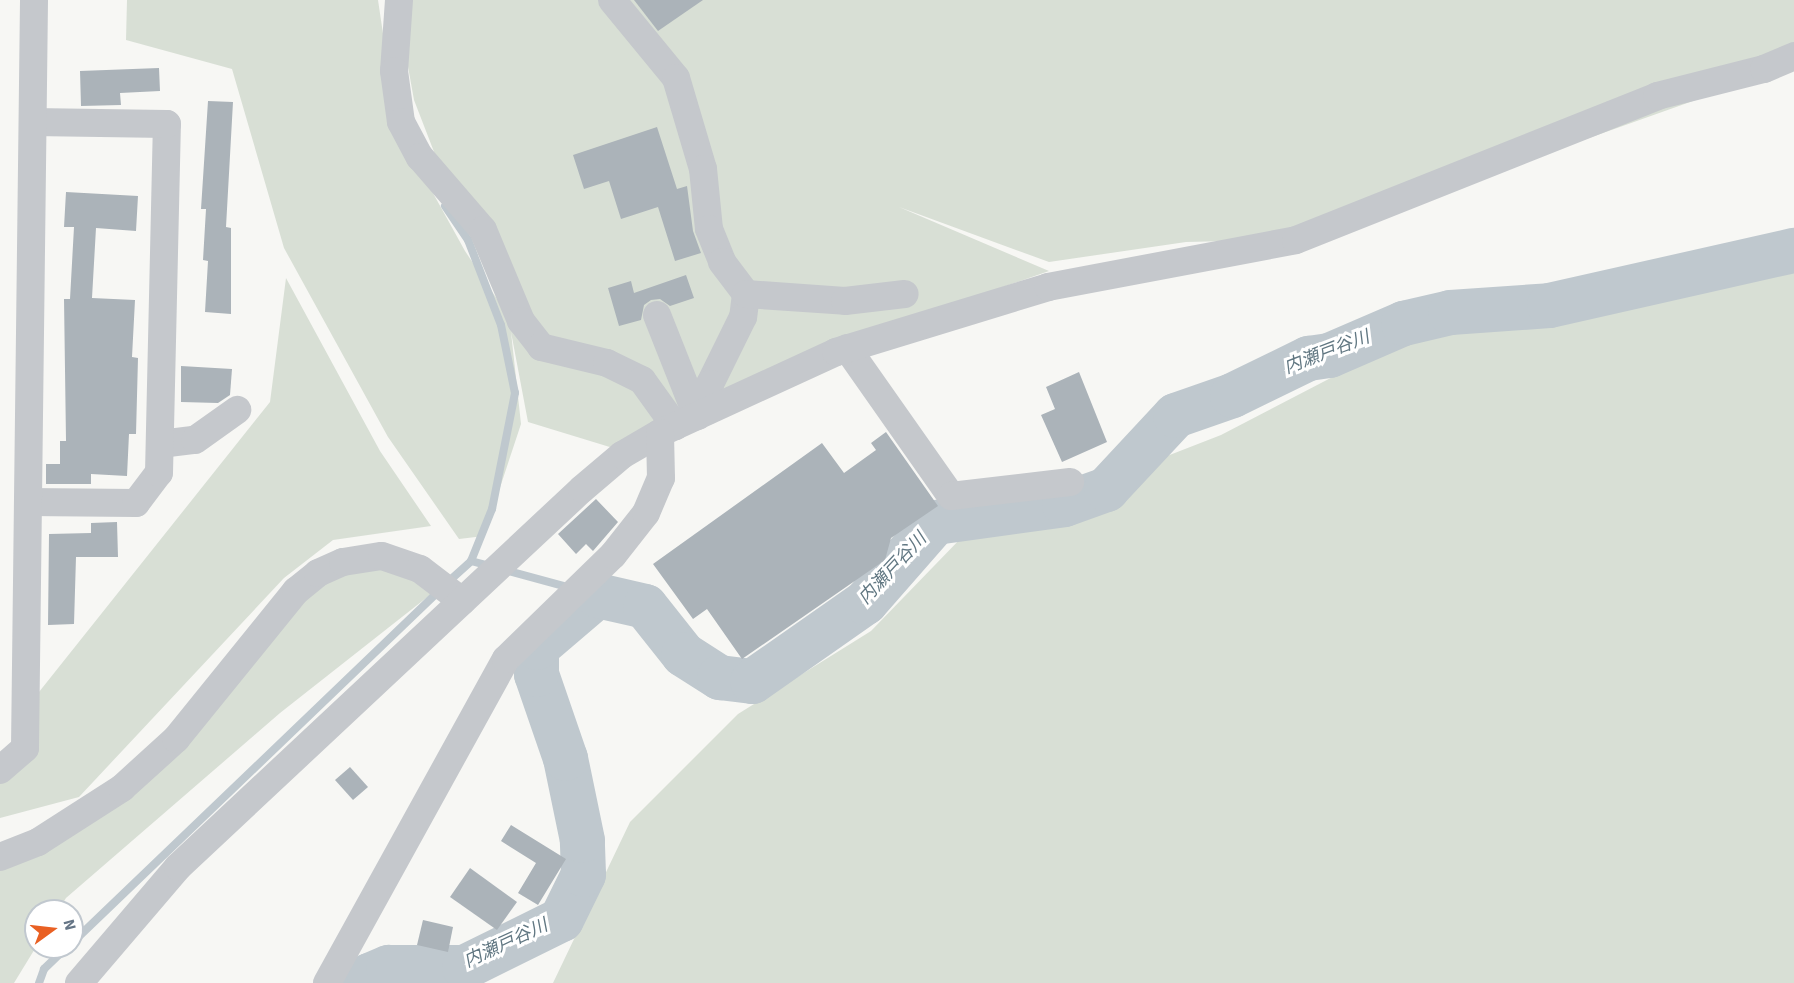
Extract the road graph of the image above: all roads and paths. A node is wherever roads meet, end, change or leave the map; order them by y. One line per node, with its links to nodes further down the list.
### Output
1 (34, 0): 5 (street)
2 (399, 0): 11 (street)
3 (612, 0): 6 (street)
4 (1794, 56): 9 (street)
5 (33, 122): 12 (street); 14 (street)
6 (746, 294): 7 (street); 11 (street)
7 (904, 294)
8 (657, 315): 11 (street)
9 (847, 348): 11 (street); 13 (street)
10 (237, 410): 12 (street)
11 (685, 422): 15 (street); 19 (street)
12 (160, 444): 14 (street)
13 (1070, 482)
14 (28, 501): 16 (street)
15 (458, 589): 17 (street); 18 (street)
16 (0, 770)
17 (0, 857)
18 (79, 983)
19 (327, 983)

